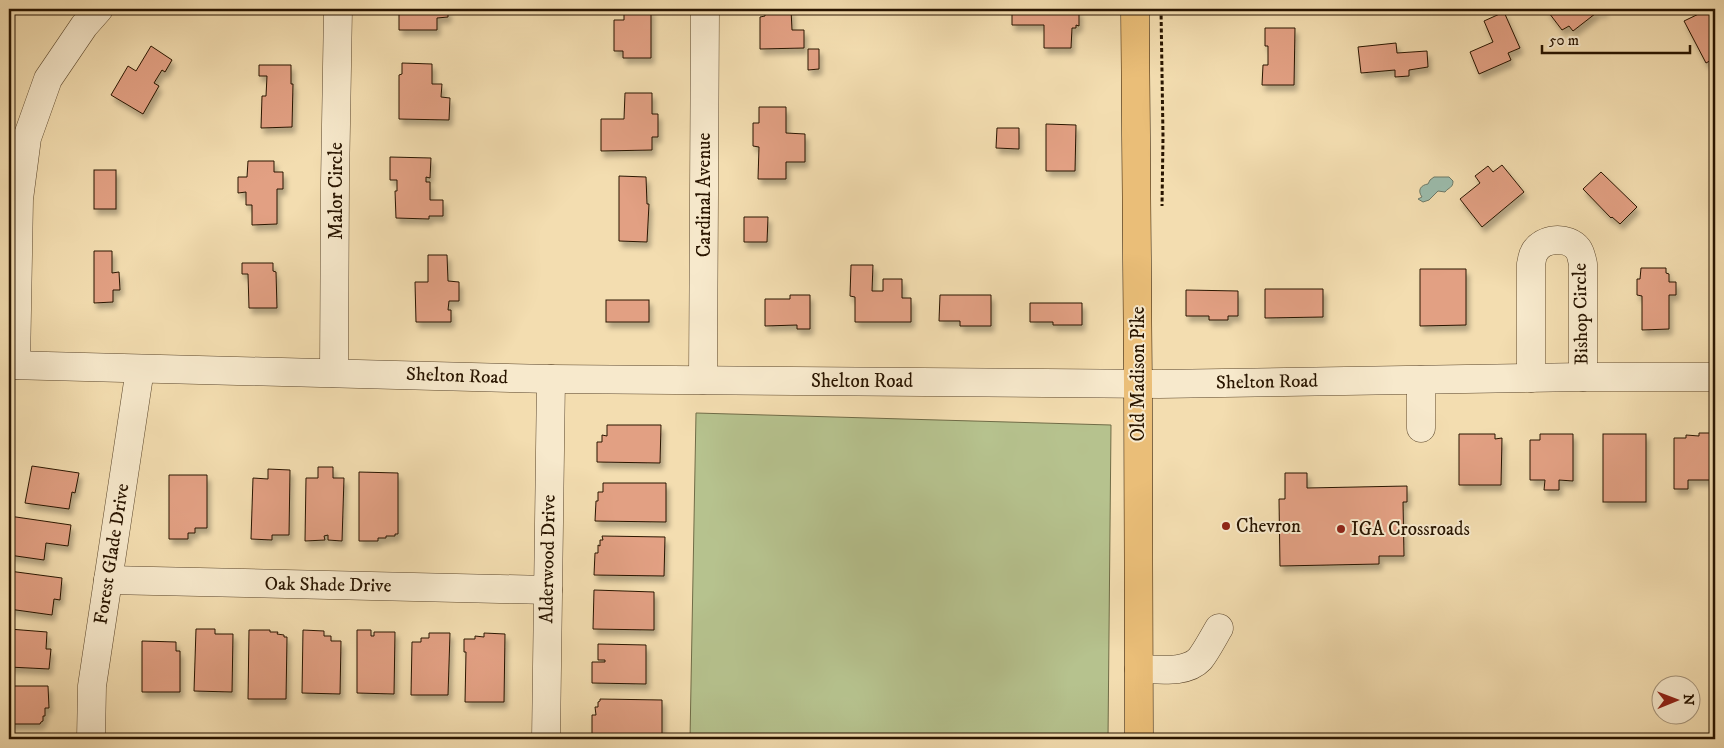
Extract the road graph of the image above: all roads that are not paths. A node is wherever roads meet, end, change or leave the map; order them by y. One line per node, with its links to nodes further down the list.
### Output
1 (99, 9): 5 (street)
2 (338, 9): 7 (street, Malor Circle)
3 (705, 9): 12 (street, Cardinal Avenue)
4 (1136, 9): 14 (main road, Old Madison Pike)
5 (12, 365): 6 (street, Shelton Road)
6 (140, 369): 7 (street, Shelton Road); 16 (street, Forest Glade Drive)
7 (334, 373): 11 (street, Shelton Road)
8 (1583, 377): 9 (street, Shelton Road); 10 (street, Shelton Road); 10 (street, Bishop Circle)
9 (1715, 377)
10 (1531, 378): 13 (street, Shelton Road)
11 (551, 379): 12 (street, Shelton Road); 17 (street, Alderwood Drive)
12 (703, 380): 14 (street, Shelton Road)
13 (1421, 380): 14 (street, Shelton Road); 15 (street)
14 (1138, 384): 19 (main road, Old Madison Pike)
15 (1421, 428)
16 (108, 580): 17 (street, Oak Shade Drive); 20 (street, Forest Glade Drive)
17 (548, 590): 21 (street, Alderwood Drive)
18 (1219, 628): 19 (street)
19 (1138, 669): 22 (main road, Old Madison Pike)
20 (91, 739)
21 (546, 739)
22 (1138, 739)

